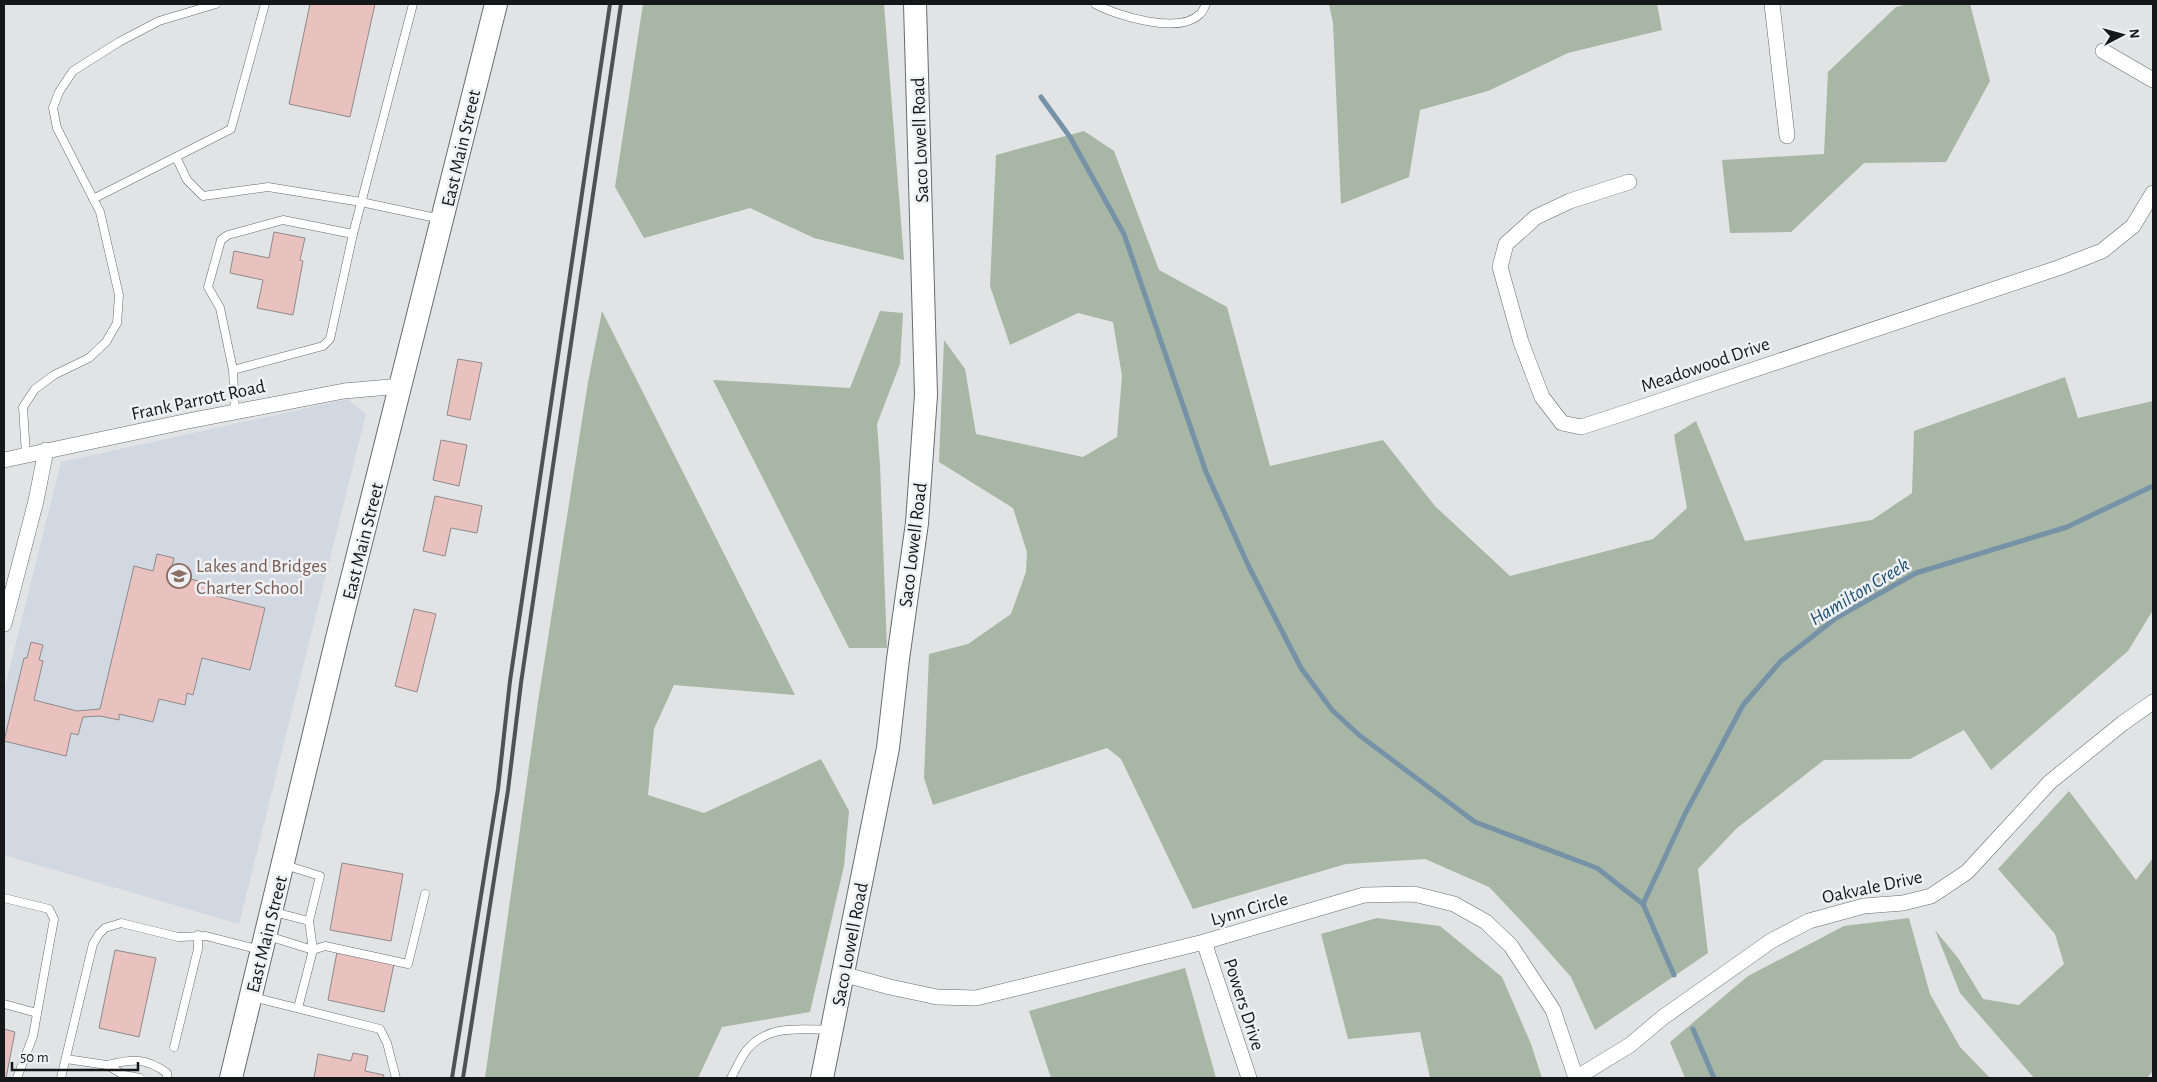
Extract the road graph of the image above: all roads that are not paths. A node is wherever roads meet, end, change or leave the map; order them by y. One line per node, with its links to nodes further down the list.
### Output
1 (216, 4): 15 (lane)
2 (265, 4): 12 (lane)
3 (413, 4): 16 (lane)
4 (496, 4): 17 (main road, East Main Street)
5 (915, 4): 36 (main road, Saco Lowell Road)
6 (1095, 4): 7 (lane)
7 (1206, 4)
8 (1772, 4): 11 (street)
9 (2103, 51): 10 (street)
10 (2153, 80)
11 (1786, 136)
12 (176, 157): 15 (lane); 16 (lane)
13 (1629, 182): 14 (street, Meadowood Drive)
14 (2153, 193)
15 (93, 199): 23 (lane)
16 (361, 202): 17 (lane); 18 (lane)
17 (443, 220): 20 (main road, East Main Street)
18 (353, 234): 19 (lane); 19 (lane)
19 (233, 370): 21 (lane)
20 (401, 386): 21 (street, Frank Parrott Road); 27 (main road, East Main Street)
21 (235, 412): 22 (street, Frank Parrott Road)
22 (46, 450): 23 (street, Frank Parrott Road); 25 (street)
23 (26, 455): 24 (street, Frank Parrott Road)
24 (4, 460)
25 (4, 624)
26 (2153, 702): 54 (street, Oakvale Drive)
27 (283, 865): 30 (main road, East Main Street); 31 (lane)
28 (425, 894): 35 (lane)
29 (4, 898): 40 (lane)
30 (272, 911): 31 (lane); 34 (main road, East Main Street)
31 (309, 920): 35 (lane)
32 (198, 935): 34 (lane); 42 (lane); 43 (lane)
33 (1204, 942): 36 (street, Lynn Circle); 53 (street, Powers Drive); 54 (street, Lynn Circle)
34 (264, 943): 35 (lane); 37 (main road, East Main Street)
35 (313, 950): 39 (lane)
36 (842, 974): 41 (main road, Saco Lowell Road)
37 (251, 997): 39 (lane); 49 (main road, East Main Street)
38 (4, 1004): 40 (lane)
39 (298, 1008): 50 (lane)
40 (37, 1013): 45 (lane)
41 (832, 1030): 51 (lane); 52 (main road, Saco Lowell Road)
42 (174, 1047)
43 (66, 1059): 44 (lane); 46 (lane)
44 (107, 1065): 47 (lane); 48 (lane)
45 (17, 1078)
46 (62, 1078)
47 (140, 1078)
48 (167, 1078)
49 (231, 1078)
50 (396, 1078)
51 (731, 1078)
52 (822, 1078)
53 (1249, 1078)
54 (1576, 1078)

